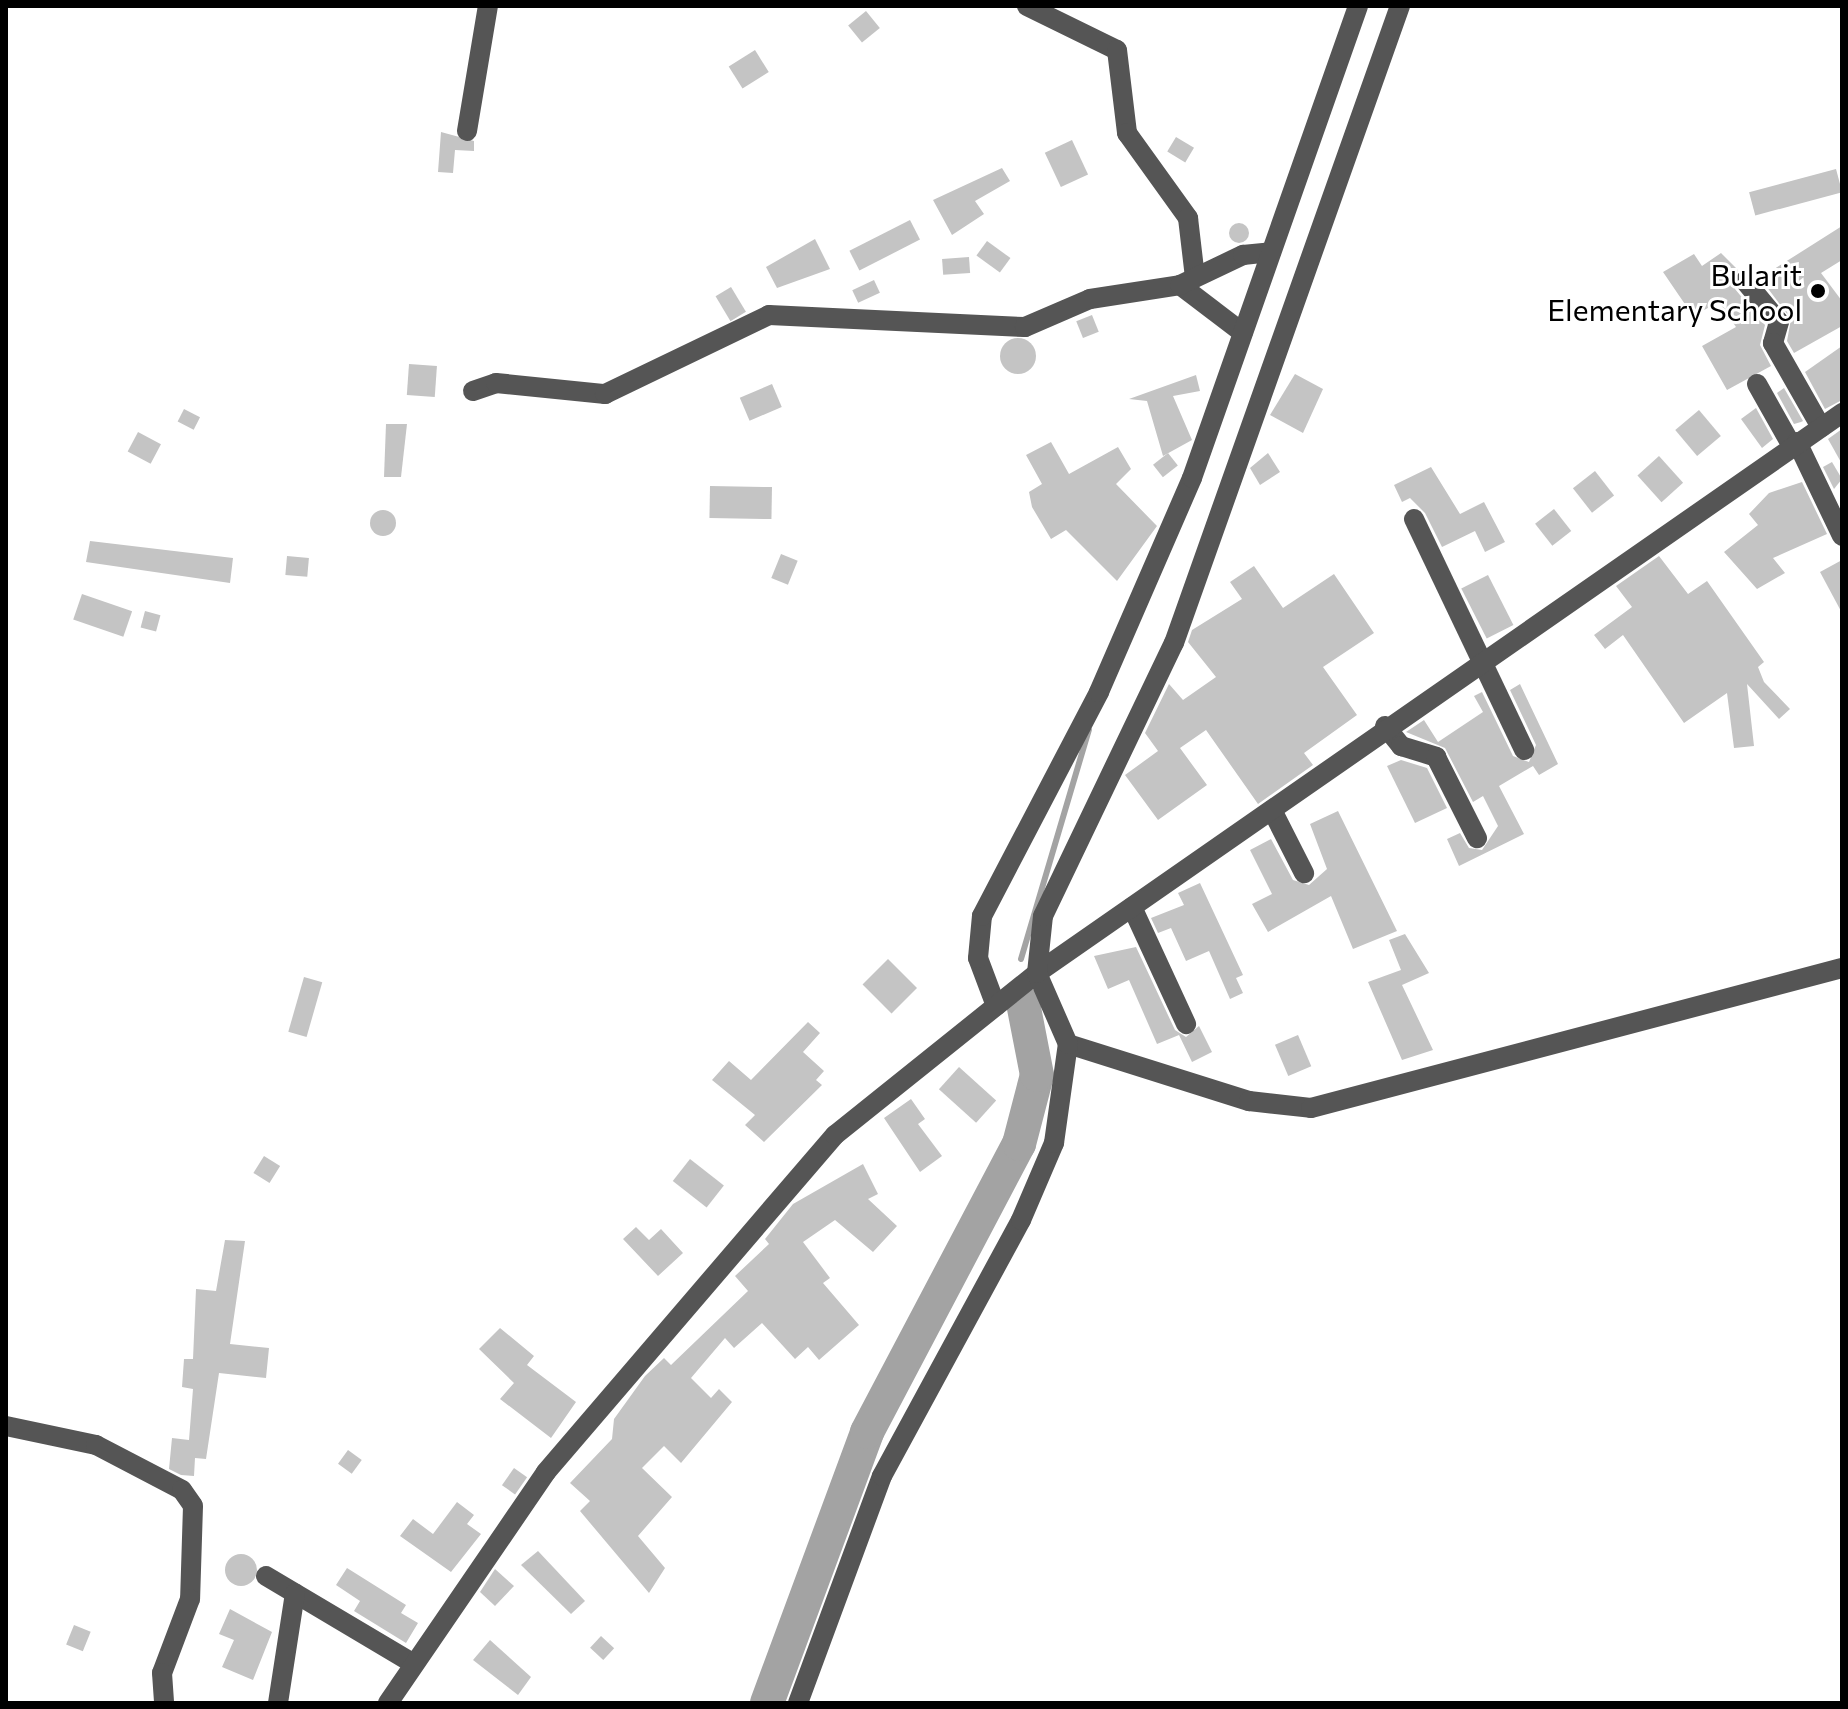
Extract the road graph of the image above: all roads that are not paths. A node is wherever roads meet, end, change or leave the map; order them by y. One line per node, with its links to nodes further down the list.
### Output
1 (488, 6): 5 (street)
2 (1027, 6): 8 (street)
3 (1358, 6): 6 (street)
4 (1400, 6): 25 (street)
5 (467, 131)
6 (1271, 252): 8 (street); 9 (street)
7 (1745, 281): 13 (street)
8 (1187, 282): 9 (street); 11 (street)
9 (1243, 333): 26 (street)
10 (1757, 384): 14 (street)
11 (473, 391)
12 (1842, 413): 13 (street)
13 (1821, 427): 14 (street)
14 (1794, 444): 16 (street); 17 (street)
15 (1414, 519): 17 (street)
16 (1842, 536)
17 (1479, 660): 18 (street); 19 (street)
18 (1385, 726): 20 (street); 21 (street)
19 (1524, 750)
20 (1272, 810): 22 (street); 23 (street)
21 (1477, 838)
22 (1304, 873)
23 (1132, 907): 25 (street); 27 (street)
24 (1842, 968): 28 (street)
25 (1037, 973): 26 (street); 28 (street)
26 (996, 1006): 32 (street)
27 (1186, 1024)
28 (1068, 1044): 36 (street)
29 (6, 1426): 33 (street)
30 (266, 1576): 31 (street)
31 (295, 1593): 32 (street); 34 (street)
32 (414, 1664): 35 (street)
33 (164, 1703)
34 (278, 1703)
35 (388, 1703)
36 (798, 1703)

